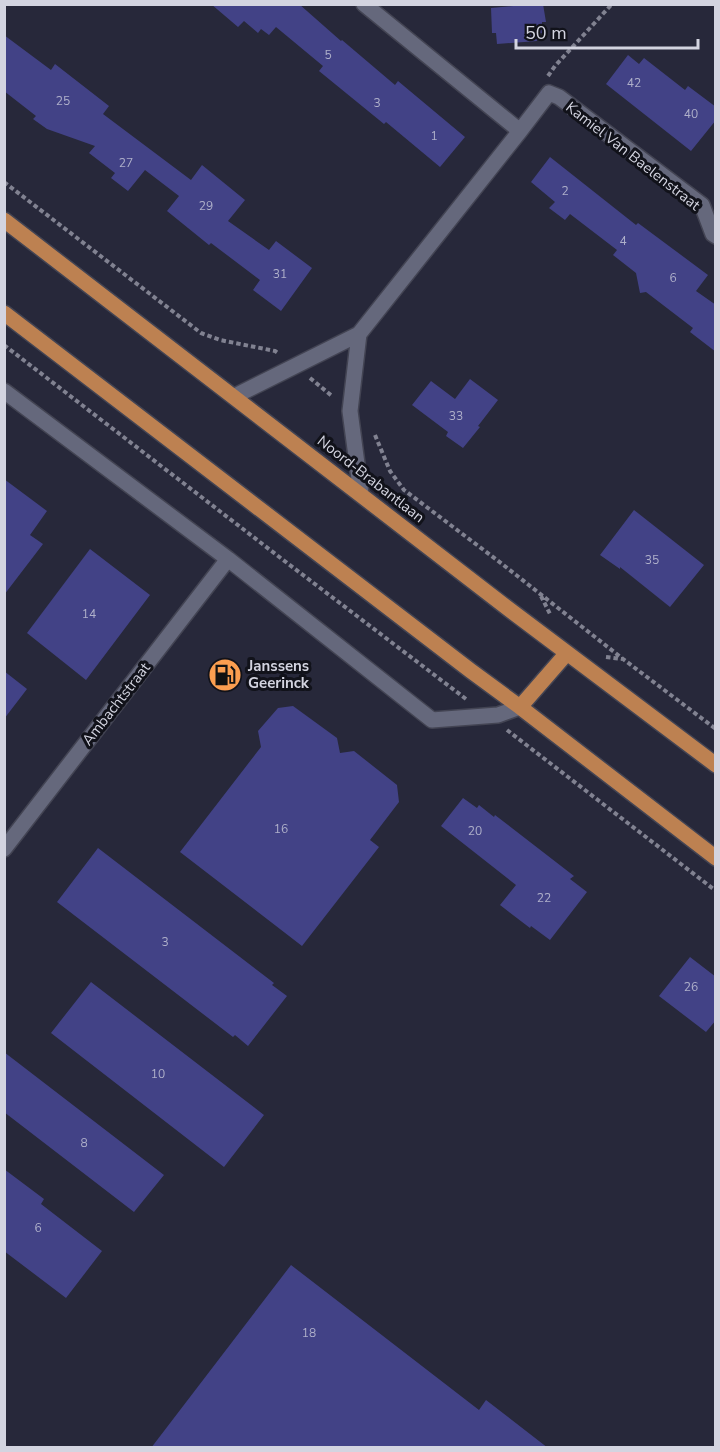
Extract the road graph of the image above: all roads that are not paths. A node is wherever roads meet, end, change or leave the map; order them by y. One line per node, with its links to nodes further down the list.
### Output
1 (364, 4): 2 (street)
2 (520, 131): 4 (street, Kamiel Van Baelenstraat); 6 (street)
3 (4, 220): 8 (main road, Noord-Brabantlaan)
4 (716, 236)
5 (4, 313): 12 (main road)
6 (359, 334): 8 (street); 9 (street)
7 (4, 391): 10 (street)
8 (235, 396): 9 (main road, Noord-Brabantlaan)
9 (361, 494): 11 (main road, Noord-Brabantlaan)
10 (228, 560): 12 (street); 14 (street, Ambachtstraat)
11 (567, 653): 12 (main road); 13 (main road, Noord-Brabantlaan)
12 (520, 707): 15 (main road)
13 (716, 765)
14 (4, 849)
15 (716, 858)

